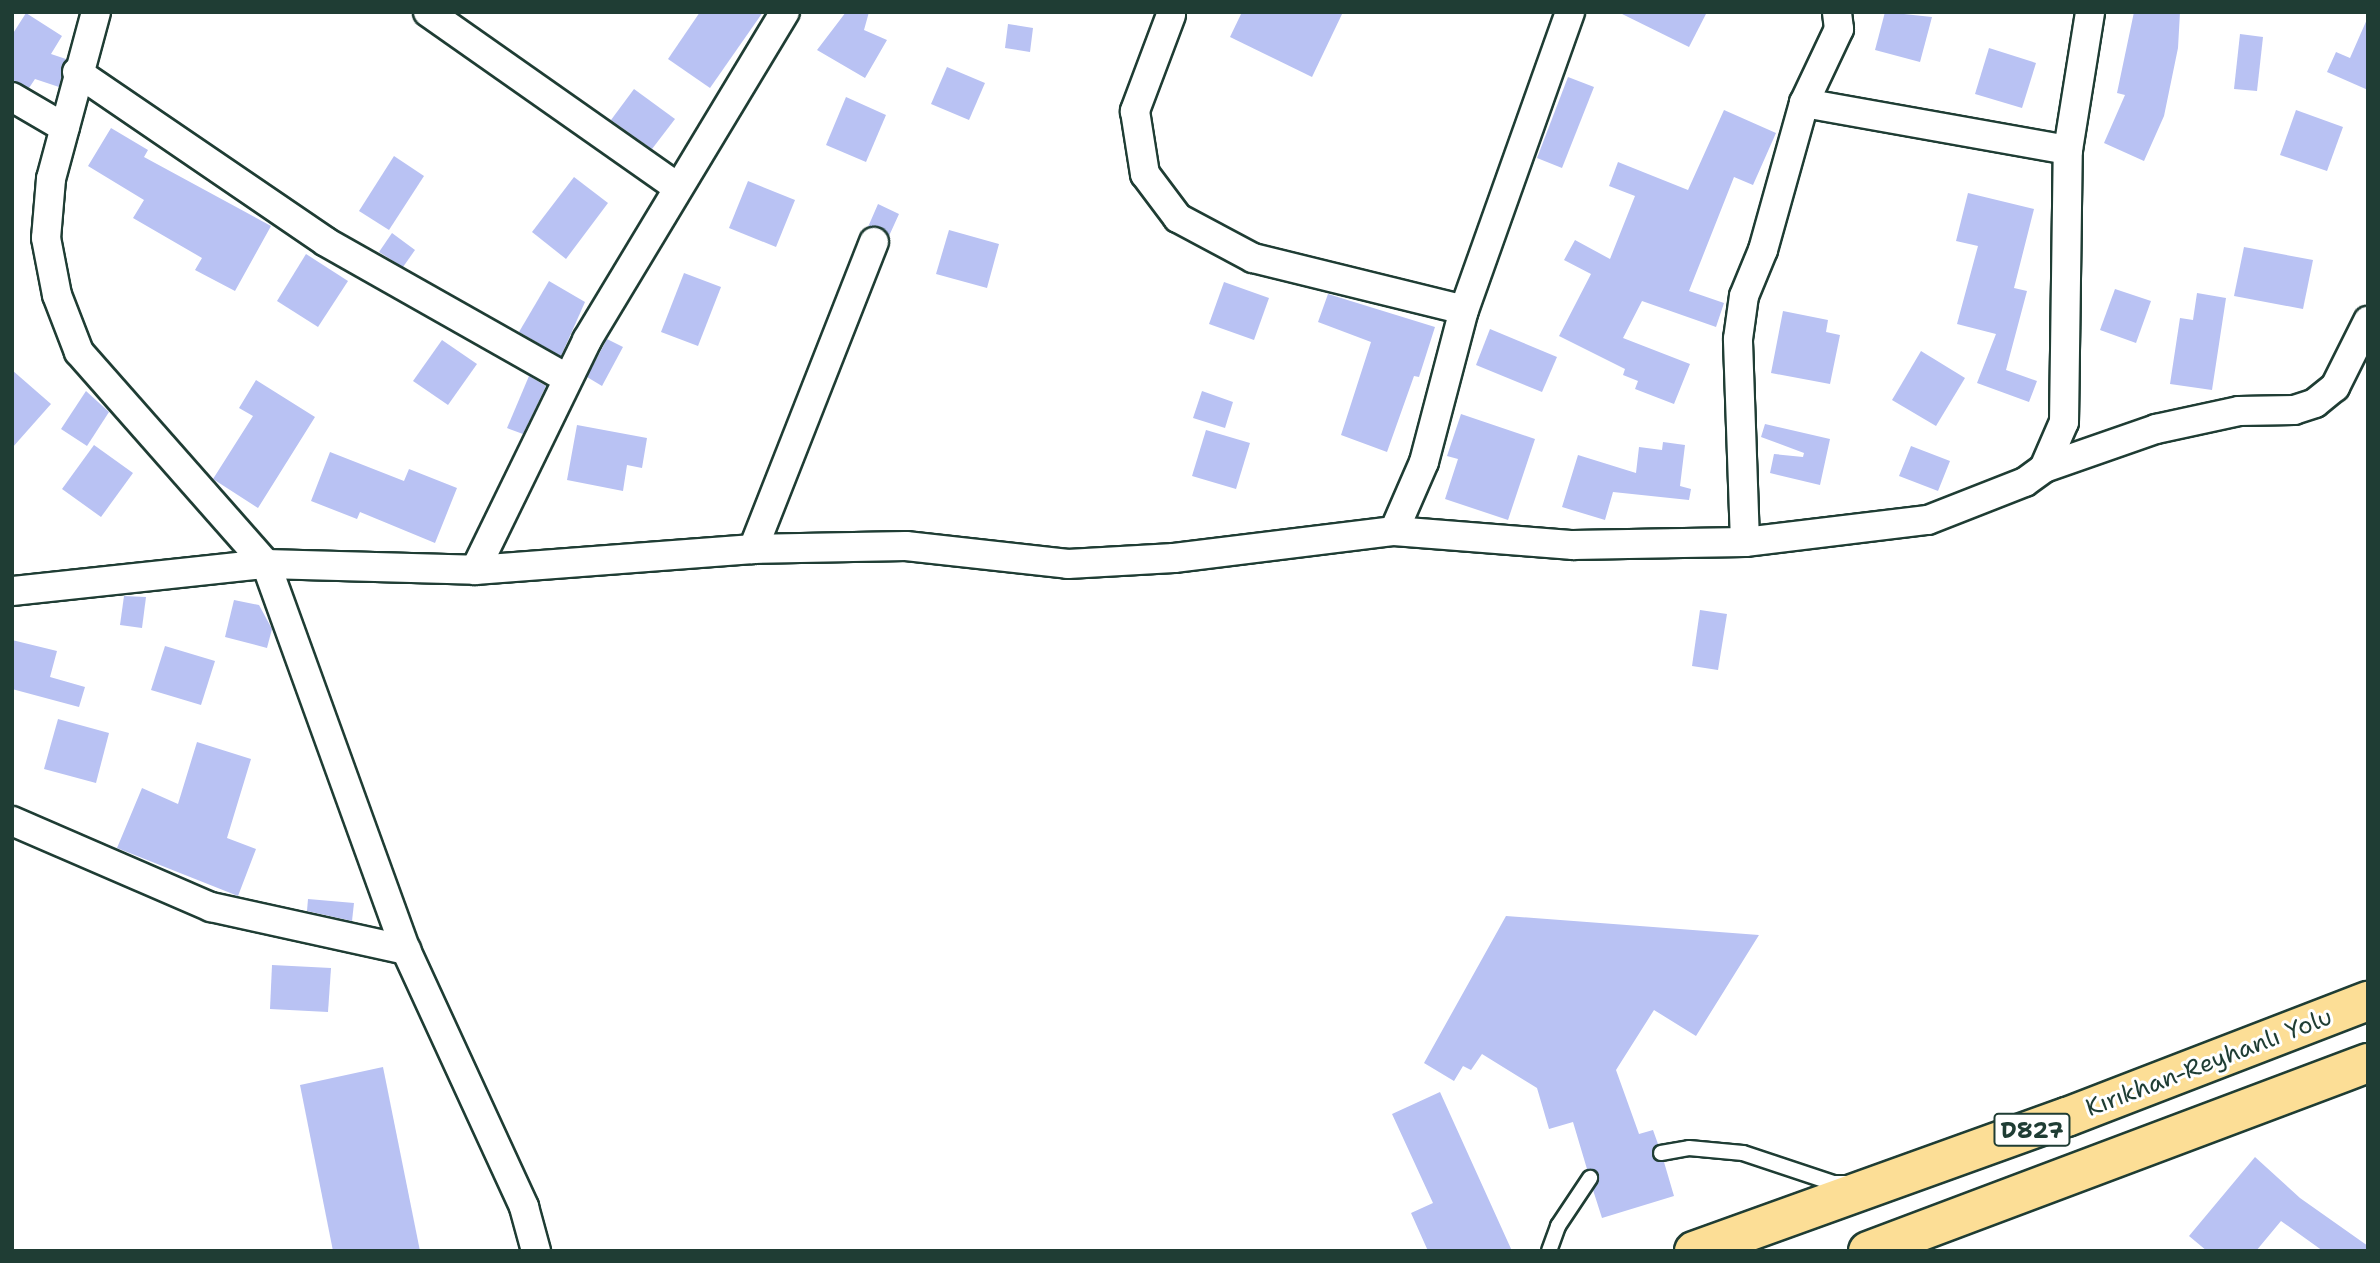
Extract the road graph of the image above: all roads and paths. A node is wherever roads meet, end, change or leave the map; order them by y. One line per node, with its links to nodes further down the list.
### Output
1 (96, 12): 8 (street)
2 (428, 12): 13 (street)
3 (785, 12): 13 (street)
4 (1570, 12): 15 (street)
5 (1837, 12): 10 (street)
6 (2090, 12): 12 (street)
7 (1171, 15): 15 (street)
8 (77, 72): 11 (street); 17 (street)
9 (12, 97): 11 (street)
10 (1804, 103): 12 (street); 20 (street)
11 (65, 128): 22 (street)
12 (2068, 150): 18 (street)
13 (676, 186): 17 (street)
14 (874, 242): 21 (street)
15 (1464, 310): 19 (street)
16 (2368, 321): 18 (street)
17 (566, 378): 23 (street)
18 (2044, 468): 20 (street)
19 (1394, 531): 20 (street); 21 (street)
20 (1745, 542)
21 (753, 549): 23 (street)
22 (266, 564): 23 (street); 24 (street); 26 (street)
23 (475, 570)
24 (12, 592)
25 (12, 821): 26 (street)
26 (406, 950): 32 (street)
27 (2368, 1002): 31 (highway, Kırıkhan-Reyhanlı Yolu / D827)
28 (2368, 1063): 35 (highway, D827)
29 (1661, 1153): 31 (lane)
30 (1590, 1178): 33 (lane)
31 (1884, 1183): 34 (highway, Kırıkhan-Reyhanlı Yolu / D827)
32 (536, 1251)
33 (1549, 1251)
34 (1694, 1251)
35 (1868, 1251)

